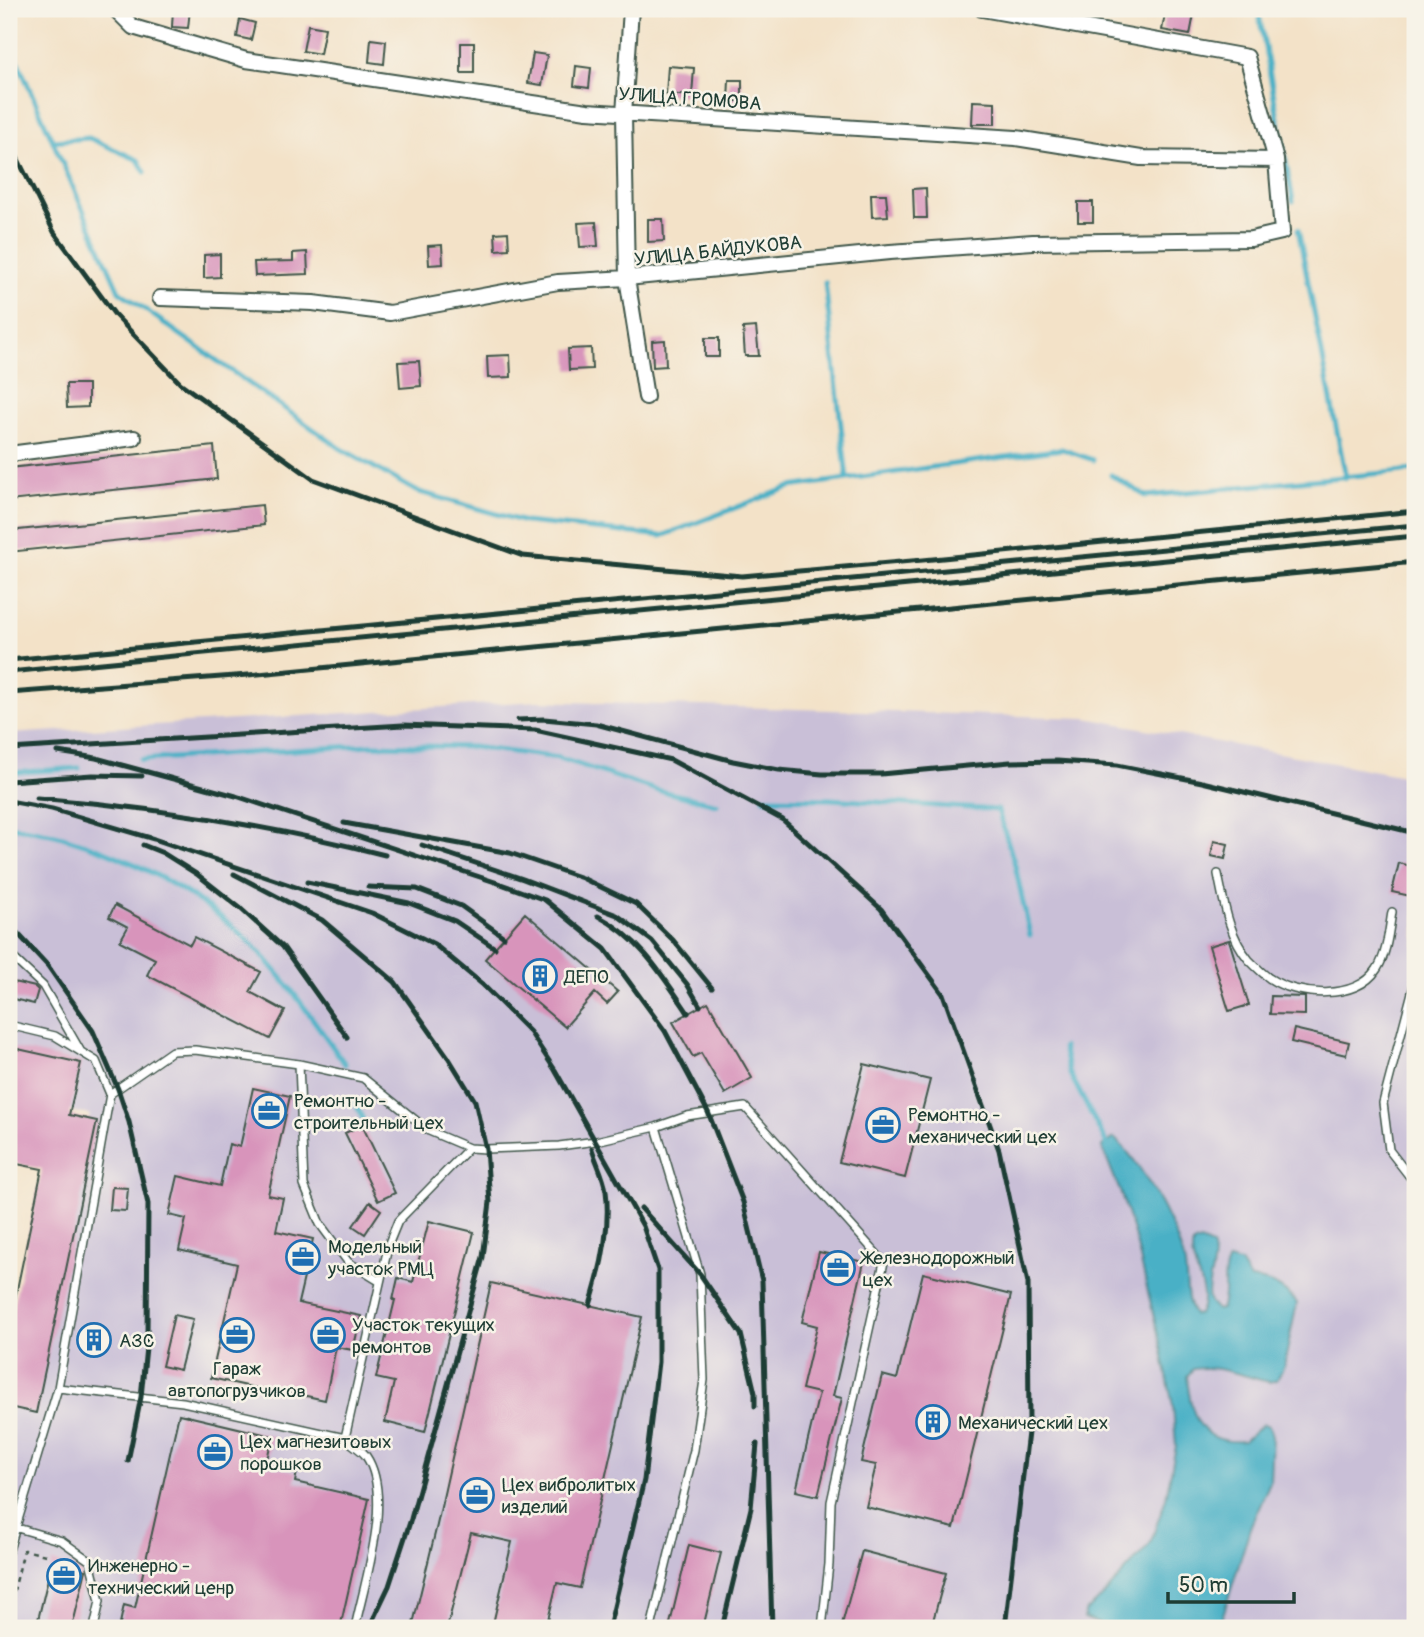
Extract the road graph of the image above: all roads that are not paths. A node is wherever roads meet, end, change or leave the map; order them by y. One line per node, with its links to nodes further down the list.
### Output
1 (115, 9): 4 (street, УЛИЦА ГРОМОВА)
2 (631, 9): 4 (street)
3 (982, 9): 5 (street)
4 (624, 114): 5 (street, УЛИЦА ГРОМОВА); 6 (street)
5 (1276, 160): 6 (street, УЛИЦА БАЙДУКОВА)
6 (627, 278): 7 (street, УЛИЦА БАЙДУКОВА); 8 (street)
7 (160, 298)
8 (646, 397)
9 (134, 438): 10 (street)
10 (9, 454)
11 (1218, 874): 12 (lane)
12 (1392, 912)
13 (9, 954): 16 (lane)
14 (1415, 981): 21 (lane)
15 (9, 1025): 16 (lane)
16 (82, 1052): 18 (lane)
17 (299, 1064): 18 (lane); 20 (lane); 22 (lane)
18 (110, 1094): 23 (lane)
19 (656, 1127): 20 (lane); 29 (lane); 30 (lane)
20 (469, 1148): 22 (lane)
21 (1415, 1179)
22 (379, 1281): 24 (lane)
23 (58, 1388): 24 (lane); 25 (lane)
24 (345, 1438): 28 (lane)
25 (14, 1527): 26 (lane); 27 (lane)
26 (9, 1550)
27 (94, 1628)
28 (355, 1628)
29 (651, 1628)
30 (821, 1628)

